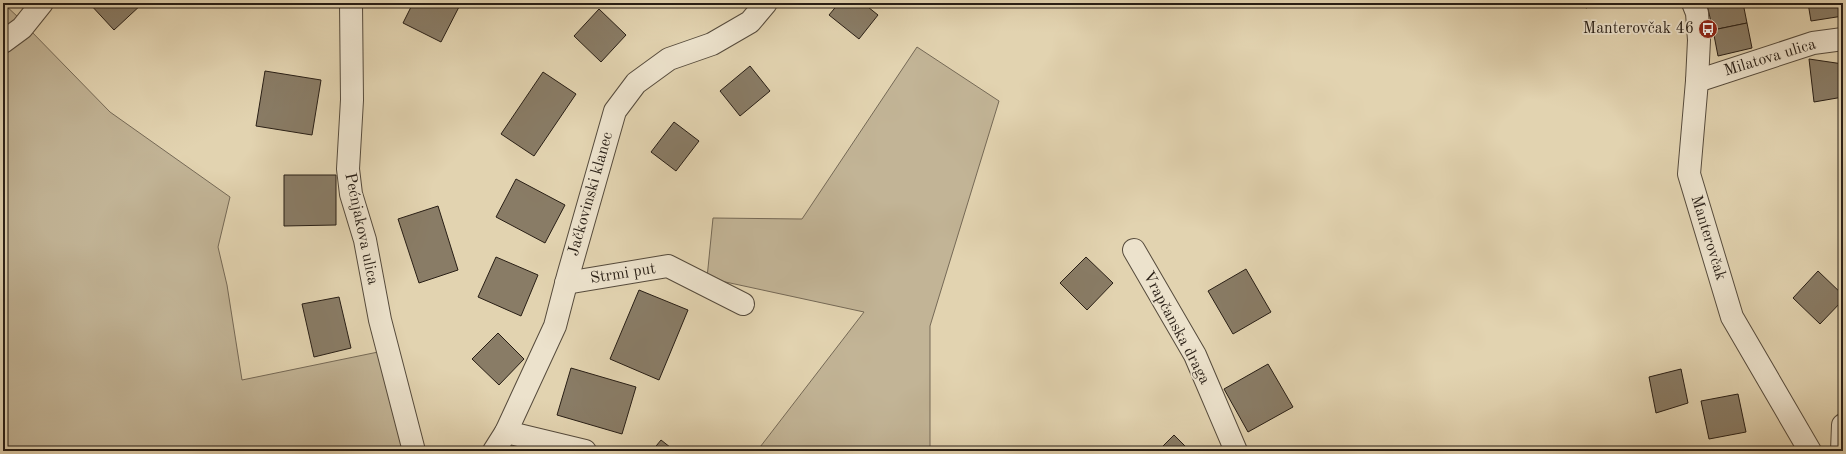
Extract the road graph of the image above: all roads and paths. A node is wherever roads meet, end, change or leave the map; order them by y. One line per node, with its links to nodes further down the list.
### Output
1 (42, 3): 6 (street)
2 (351, 3): 13 (street, Pećnjakova ulica)
3 (766, 3): 9 (street, Jačkovinski klanec)
4 (1693, 3): 7 (street, Manterovčak)
5 (1843, 39): 7 (street, Milatova ulica)
6 (3, 42)
7 (1698, 81): 17 (street, Manterovčak)
8 (1134, 250): 16 (street, Vrapčanska draga)
9 (566, 283): 10 (street, Strmi put); 12 (street, Jačkovinski klanec)
10 (743, 304)
11 (1843, 425): 18 (street)
12 (506, 432): 14 (street, Jačkovinski klanec); 15 (street)
13 (414, 451)
14 (494, 451)
15 (585, 451)
16 (1236, 451)
17 (1810, 451)
18 (1842, 451)

